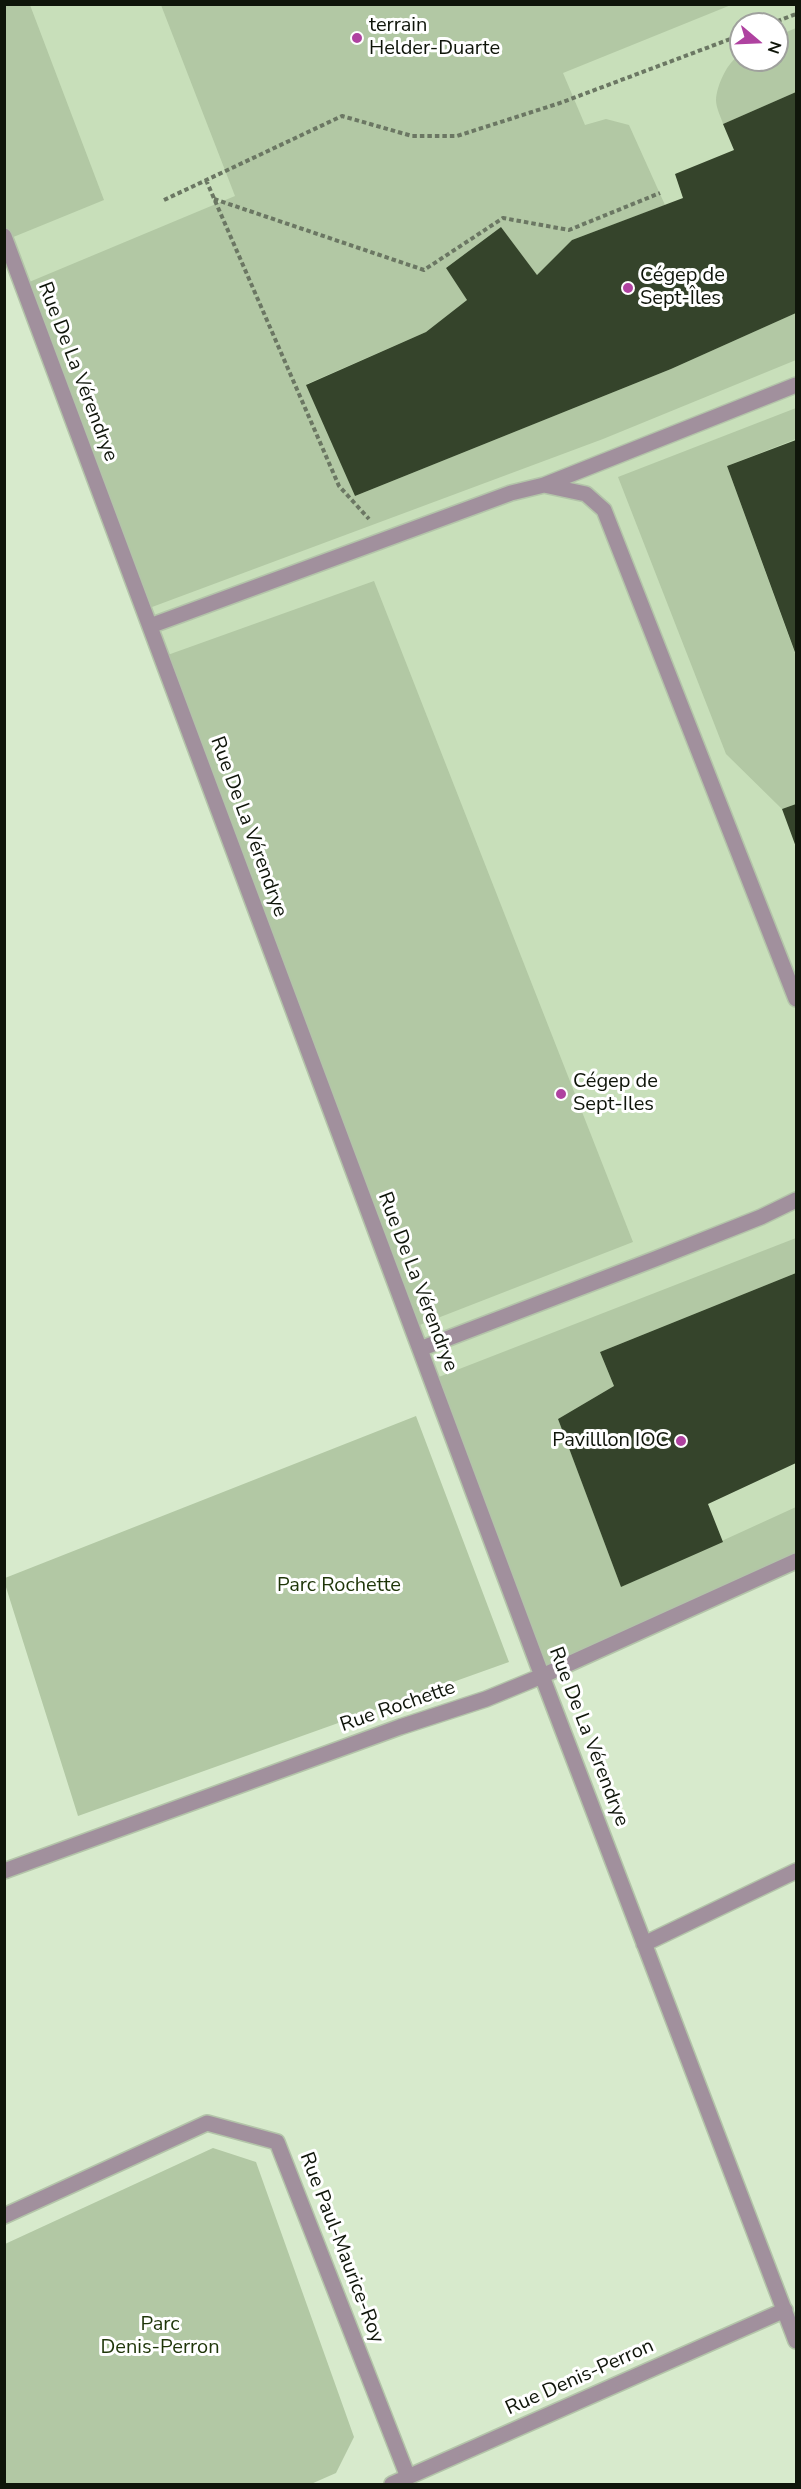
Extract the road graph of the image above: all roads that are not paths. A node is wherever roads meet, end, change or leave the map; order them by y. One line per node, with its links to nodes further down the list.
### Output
1 (5, 239): 4 (street, Rue De La Vérendrye)
2 (796, 385): 3 (street)
3 (544, 485): 4 (street); 5 (street)
4 (150, 626): 7 (street, Rue De La Vérendrye)
5 (796, 999)
6 (796, 1200): 7 (street)
7 (420, 1349): 9 (street, Rue De La Vérendrye)
8 (796, 1561): 9 (street, Rue Rochette)
9 (542, 1676): 10 (street, Rue Rochette); 12 (street, Rue De La Vérendrye)
10 (4, 1871)
11 (796, 1872): 12 (street)
12 (644, 1944): 14 (street, Rue De La Vérendrye)
13 (4, 2216): 16 (street, Rue Paul-Maurice-Roy)
14 (785, 2310): 15 (street, Rue De La Vérendrye); 16 (street, Rue Denis-Perron)
15 (796, 2341)
16 (408, 2477): 17 (street, Rue Denis-Perron)
17 (392, 2484)

